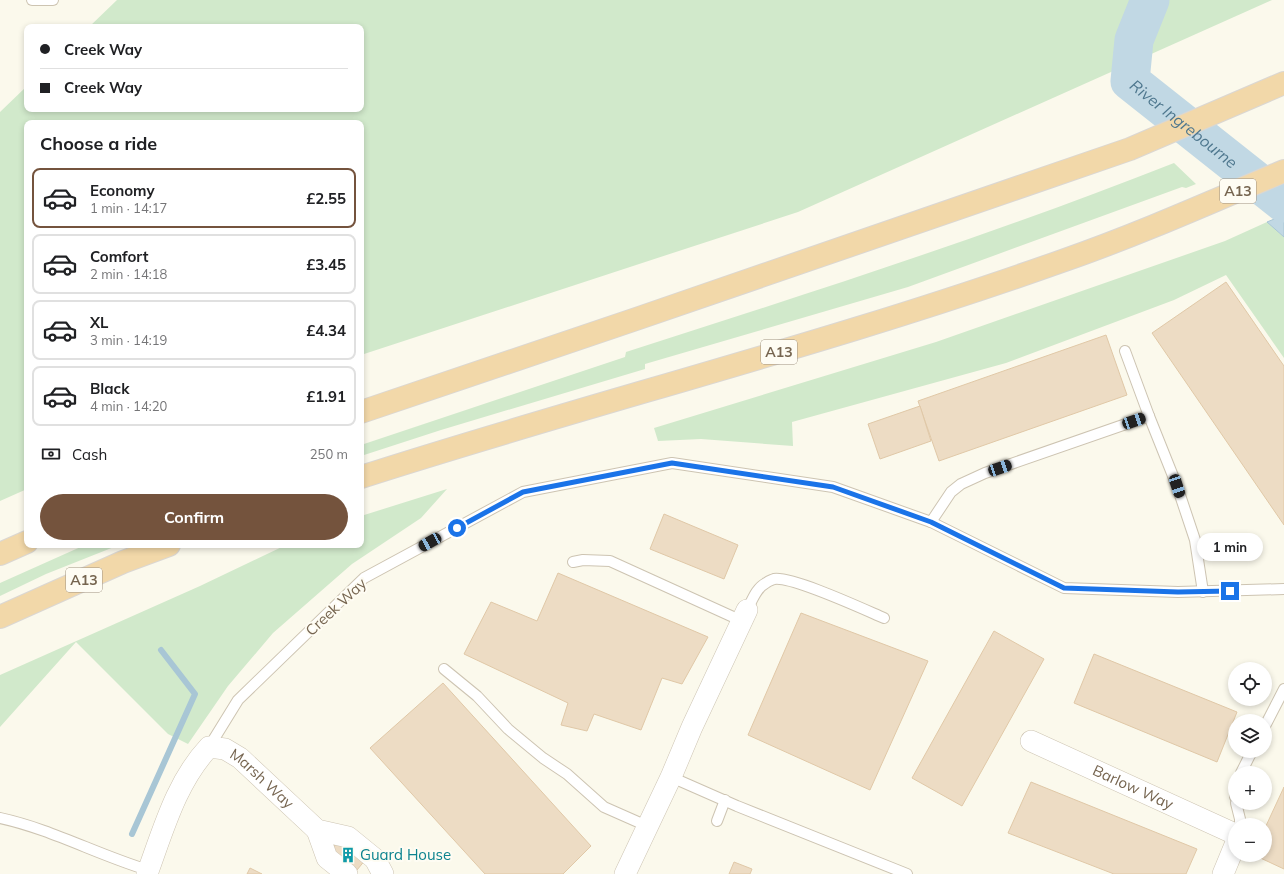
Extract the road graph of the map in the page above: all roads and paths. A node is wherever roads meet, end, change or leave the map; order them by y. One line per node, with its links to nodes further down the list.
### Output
1 (32, 0): 2 (lane)
2 (53, 0)
3 (1284, 84): 6 (highway)
4 (1284, 171): 8 (highway, A13)
5 (1125, 351): 7 (lane)
6 (364, 411)
7 (1149, 416): 9 (lane); 15 (lane)
8 (364, 476)
9 (931, 522): 15 (lane, Creek Way); 23 (lane, Creek Way)
10 (24, 543): 12 (highway)
11 (161, 548): 17 (highway, A13)
12 (0, 554)
13 (573, 562): 16 (lane)
14 (1284, 589): 15 (lane, Creek Way)
15 (1203, 592)
16 (745, 616): 18 (lane); 24 (street)
17 (0, 618)
18 (884, 618)
19 (444, 668): 28 (lane)
20 (1284, 689): 21 (lane)
21 (1271, 714)
22 (1031, 741): 30 (street, Barlow Way)
23 (209, 747): 29 (street, Marsh Way); 32 (street, Marsh Way)
24 (671, 777): 25 (lane); 28 (street)
25 (726, 800): 27 (lane); 36 (lane)
26 (0, 818): 32 (lane)
27 (717, 822)
28 (647, 826): 35 (street)
29 (318, 830): 33 (street); 34 (street, Marsh Way)
30 (1228, 831)
31 (1228, 862): 37 (street)
32 (148, 872)
33 (347, 874)
34 (383, 874)
35 (625, 874)
36 (907, 874)
37 (1223, 874)

